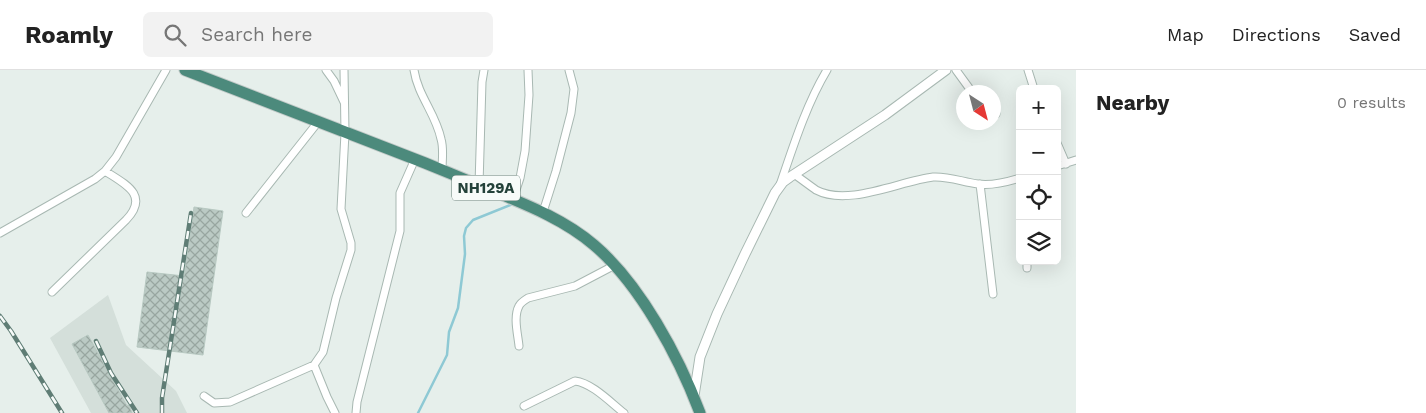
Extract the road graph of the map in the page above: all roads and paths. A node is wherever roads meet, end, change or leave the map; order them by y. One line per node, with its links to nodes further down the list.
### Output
1 (166, 70): 24 (street)
2 (185, 70): 16 (highway, NH129A)
3 (326, 70): 15 (street)
4 (344, 70): 15 (street)
5 (414, 70): 23 (street)
6 (484, 70): 28 (street)
7 (528, 70): 30 (street)
8 (569, 70): 31 (street)
9 (826, 70): 29 (street)
10 (946, 70): 25 (street)
11 (956, 70): 13 (street)
12 (1028, 70): 14 (street)
13 (967, 85)
14 (1033, 85)
15 (345, 105): 17 (street)
16 (318, 122): 17 (highway, NH129A); 32 (street)
17 (345, 133): 19 (highway, NH129A); 38 (street)
18 (1061, 152): 21 (street)
19 (415, 159): 23 (highway, NH129A); 43 (street)
20 (1076, 160): 21 (street)
21 (1066, 164): 22 (street)
22 (1061, 165)
23 (442, 170): 28 (highway, NH129A)
24 (105, 171): 33 (street); 35 (street)
25 (794, 174): 27 (street); 29 (street)
26 (1016, 179): 27 (street)
27 (980, 184): 36 (street)
28 (479, 185): 30 (highway, NH129A)
29 (779, 186): 40 (street)
30 (513, 199): 31 (highway, NH129A)
31 (543, 212): 34 (highway, NH129A)
32 (246, 213)
33 (0, 233)
34 (615, 265): 37 (street); 40 (highway, NH129A)
35 (52, 292)
36 (994, 294)
37 (519, 346)
38 (314, 365): 39 (street); 42 (street)
39 (204, 396)
40 (694, 396): 45 (highway, NH129A)
41 (524, 406): 44 (street)
42 (335, 413)
43 (356, 413)
44 (624, 413)
45 (700, 413)

